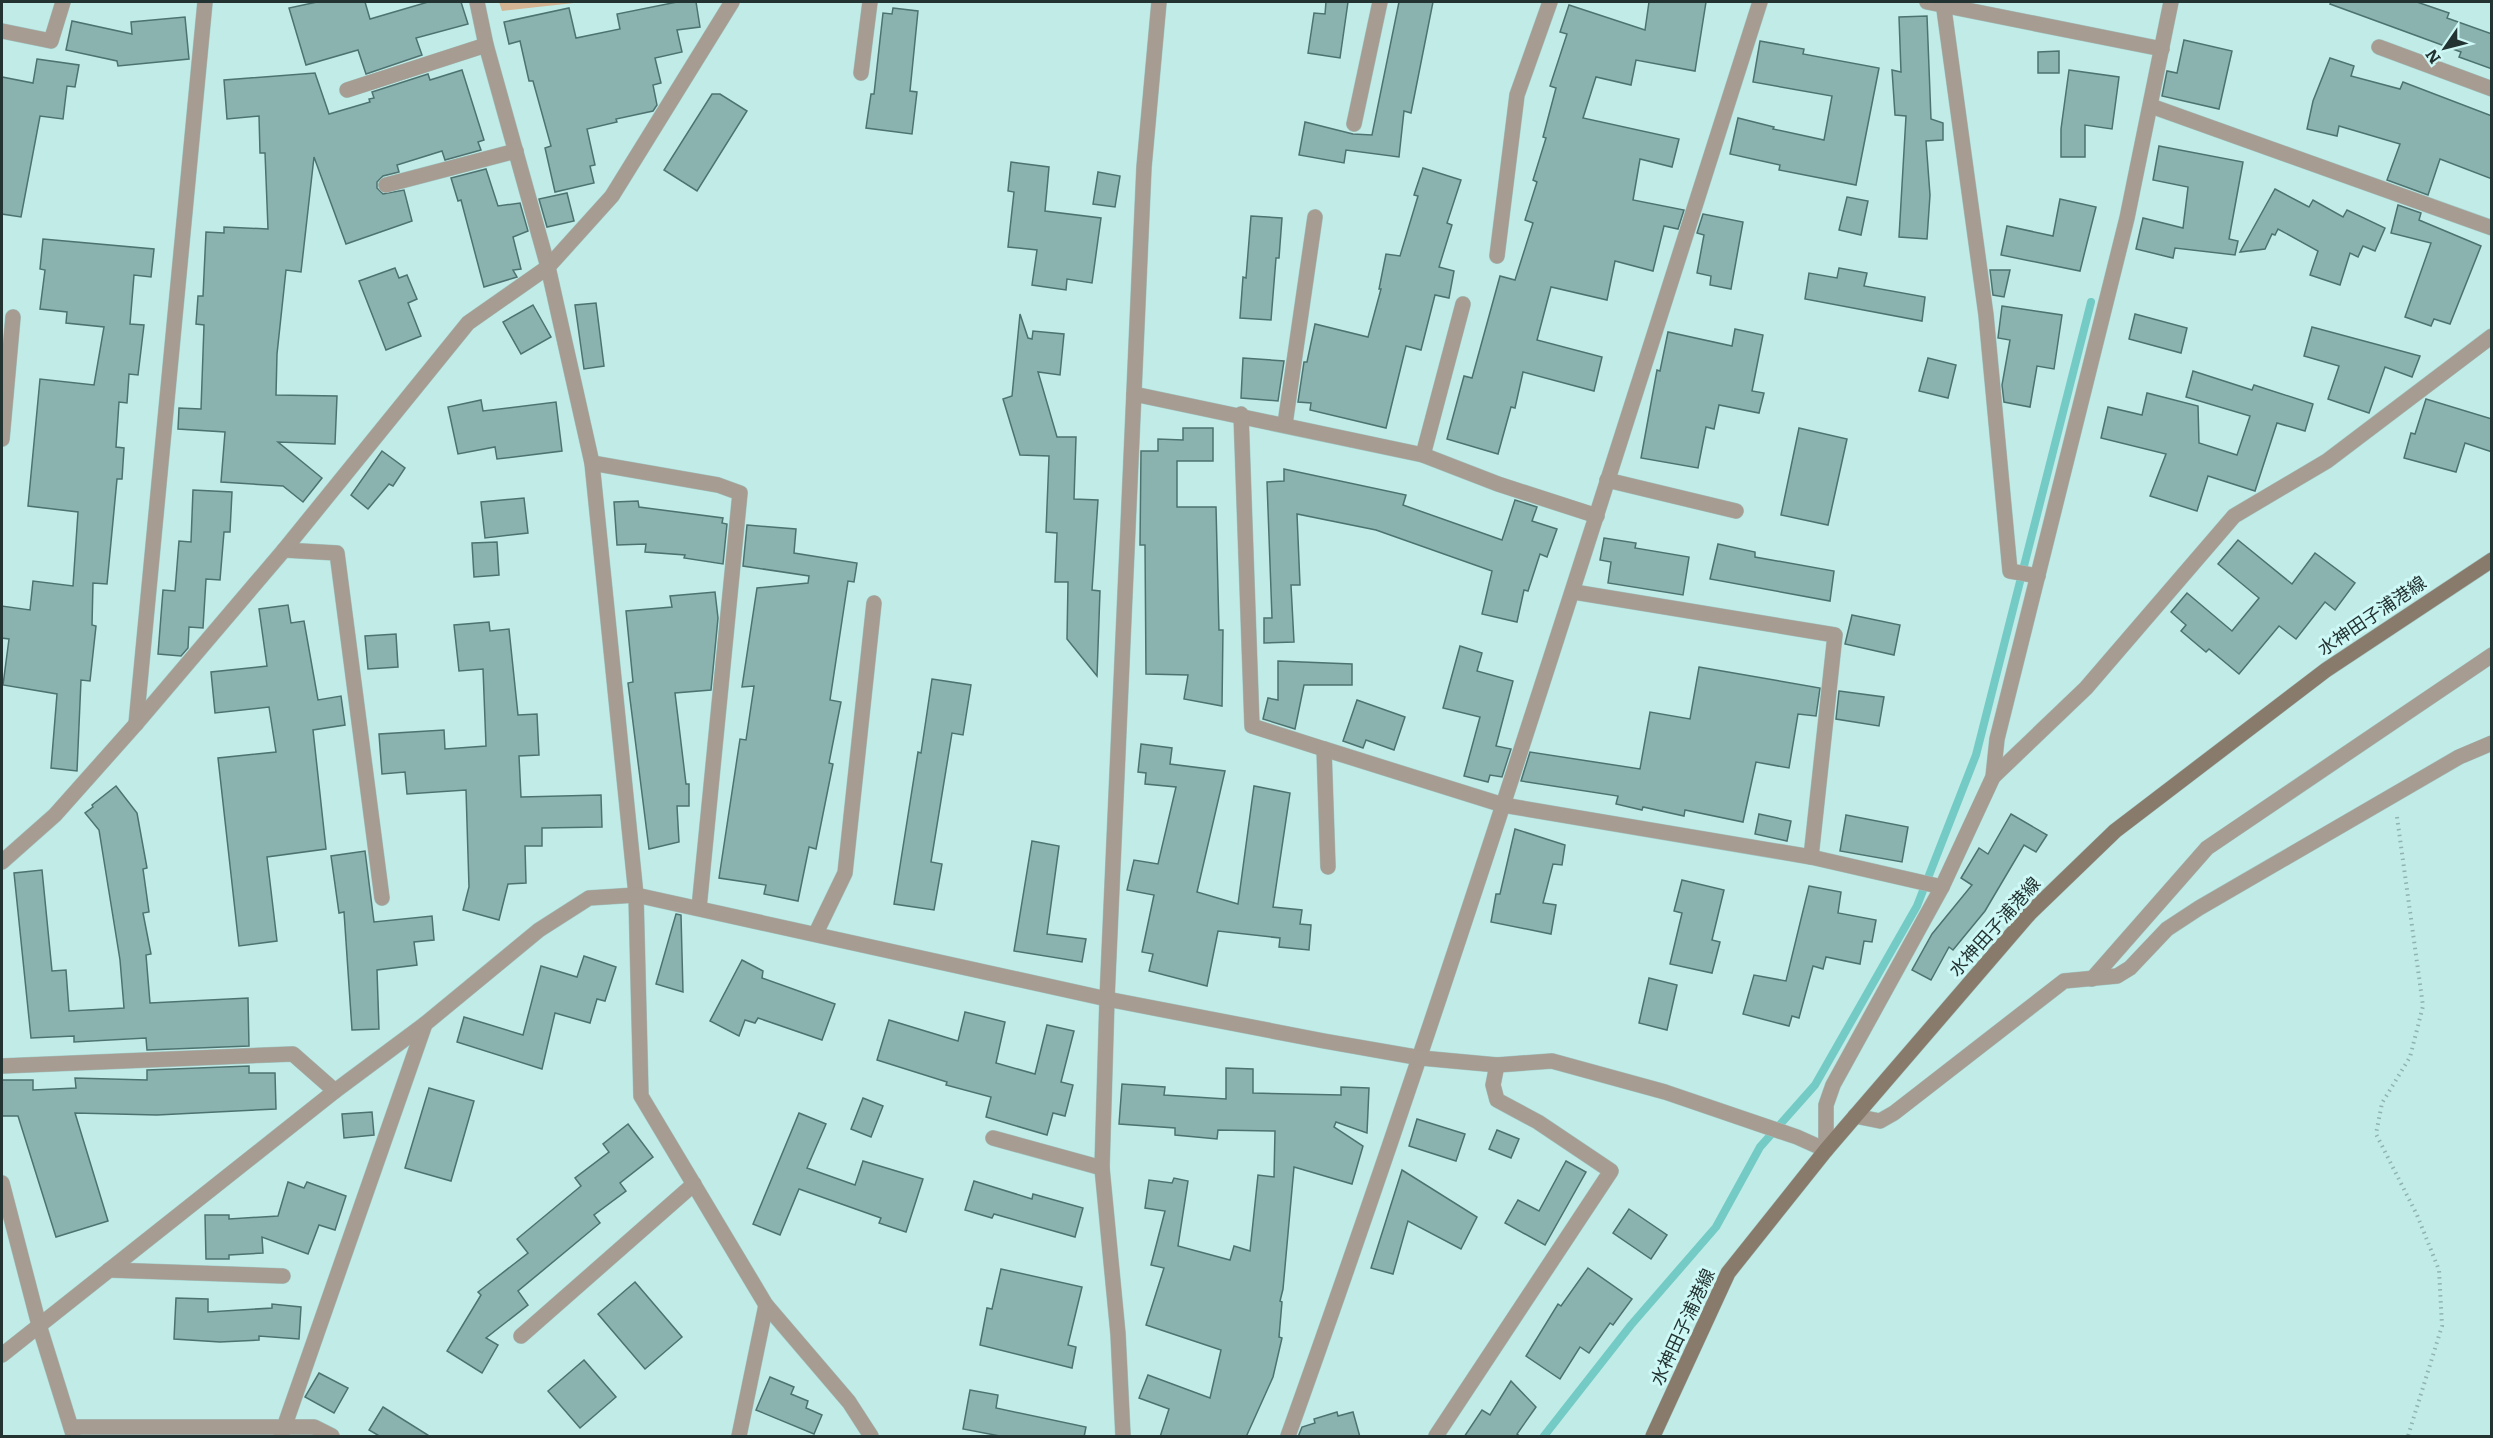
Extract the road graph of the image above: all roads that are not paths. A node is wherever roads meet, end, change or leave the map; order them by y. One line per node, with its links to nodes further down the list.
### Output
1 (63, 2): 13 (street)
2 (205, 2): 46 (street)
3 (477, 2): 14 (street)
4 (732, 2): 27 (street)
5 (870, 2): 17 (street)
6 (1159, 2): 31 (street)
7 (1380, 2): 21 (street)
8 (1550, 2): 26 (street)
9 (1760, 2): 37 (street)
10 (1927, 2): 12 (street)
11 (2171, 2): 16 (street)
12 (1943, 4): 16 (street); 42 (street)
13 (2, 31)
14 (486, 45): 19 (street); 22 (street)
15 (2379, 47): 18 (street)
16 (2162, 49): 20 (street)
17 (861, 72)
18 (2492, 89)
19 (347, 90)
20 (2151, 106): 25 (street); 42 (street)
21 (1354, 124)
22 (516, 151): 23 (street); 27 (street)
23 (386, 185)
24 (1315, 218): 33 (street)
25 (2492, 228)
26 (1497, 256)
27 (548, 267): 36 (street); 40 (street)
28 (1463, 304): 35 (street)
29 (14, 317): 34 (street)
30 (2492, 336): 49 (street)
31 (1134, 394): 32 (street); 60 (street)
32 (1241, 414): 33 (street); 48 (street)
33 (1285, 424): 35 (street)
34 (2, 439)
35 (1424, 455): 39 (street)
36 (592, 463): 55 (street); 57 (street)
37 (1607, 480): 38 (street); 39 (street)
38 (1736, 511)
39 (1597, 516): 43 (street)
40 (284, 550): 46 (street); 56 (street)
41 (2492, 560): 66 (main road, 水神田子浦港線)
42 (2038, 576): 49 (street)
43 (1574, 592): 50 (street); 51 (street)
44 (874, 603): 58 (street)
45 (2492, 655): 59 (street)
46 (136, 724): 52 (street)
47 (2492, 743): 59 (street)
48 (1324, 749): 50 (street); 53 (street)
49 (1993, 777): 54 (street)
50 (1503, 805): 51 (street); 62 (street)
51 (1811, 857): 54 (street)
52 (2, 862)
53 (1328, 867)
54 (1942, 887): 68 (street)
55 (636, 894): 57 (street); 61 (street); 71 (street)
56 (382, 898)
57 (699, 908): 58 (street)
58 (816, 933): 60 (street)
59 (2092, 979): 66 (street)
60 (1107, 999): 62 (street); 69 (street)
61 (425, 1024): 65 (street); 79 (street)
62 (1421, 1058): 63 (street); 84 (street)
63 (1497, 1065): 68 (street); 85 (street)
64 (2, 1066): 65 (street)
65 (335, 1091): 72 (street)
66 (1855, 1116): 68 (main road, 水神田子浦港線)
67 (993, 1138): 69 (street)
68 (1826, 1150): 86 (main road, 水神田子浦港線)
69 (1102, 1168): 83 (street)
70 (2, 1183): 75 (street)
71 (694, 1184): 74 (street); 76 (street)
72 (109, 1270): 73 (street); 75 (street)
73 (283, 1276)
74 (766, 1305): 81 (street); 82 (street)
75 (39, 1325): 77 (street); 78 (street)
76 (521, 1336)
77 (2, 1354)
78 (72, 1432): 79 (street)
79 (283, 1432): 80 (street)
80 (332, 1437)
81 (739, 1437)
82 (871, 1437)
83 (1124, 1437)
84 (1288, 1437)
85 (1436, 1437)
86 (1653, 1437)

